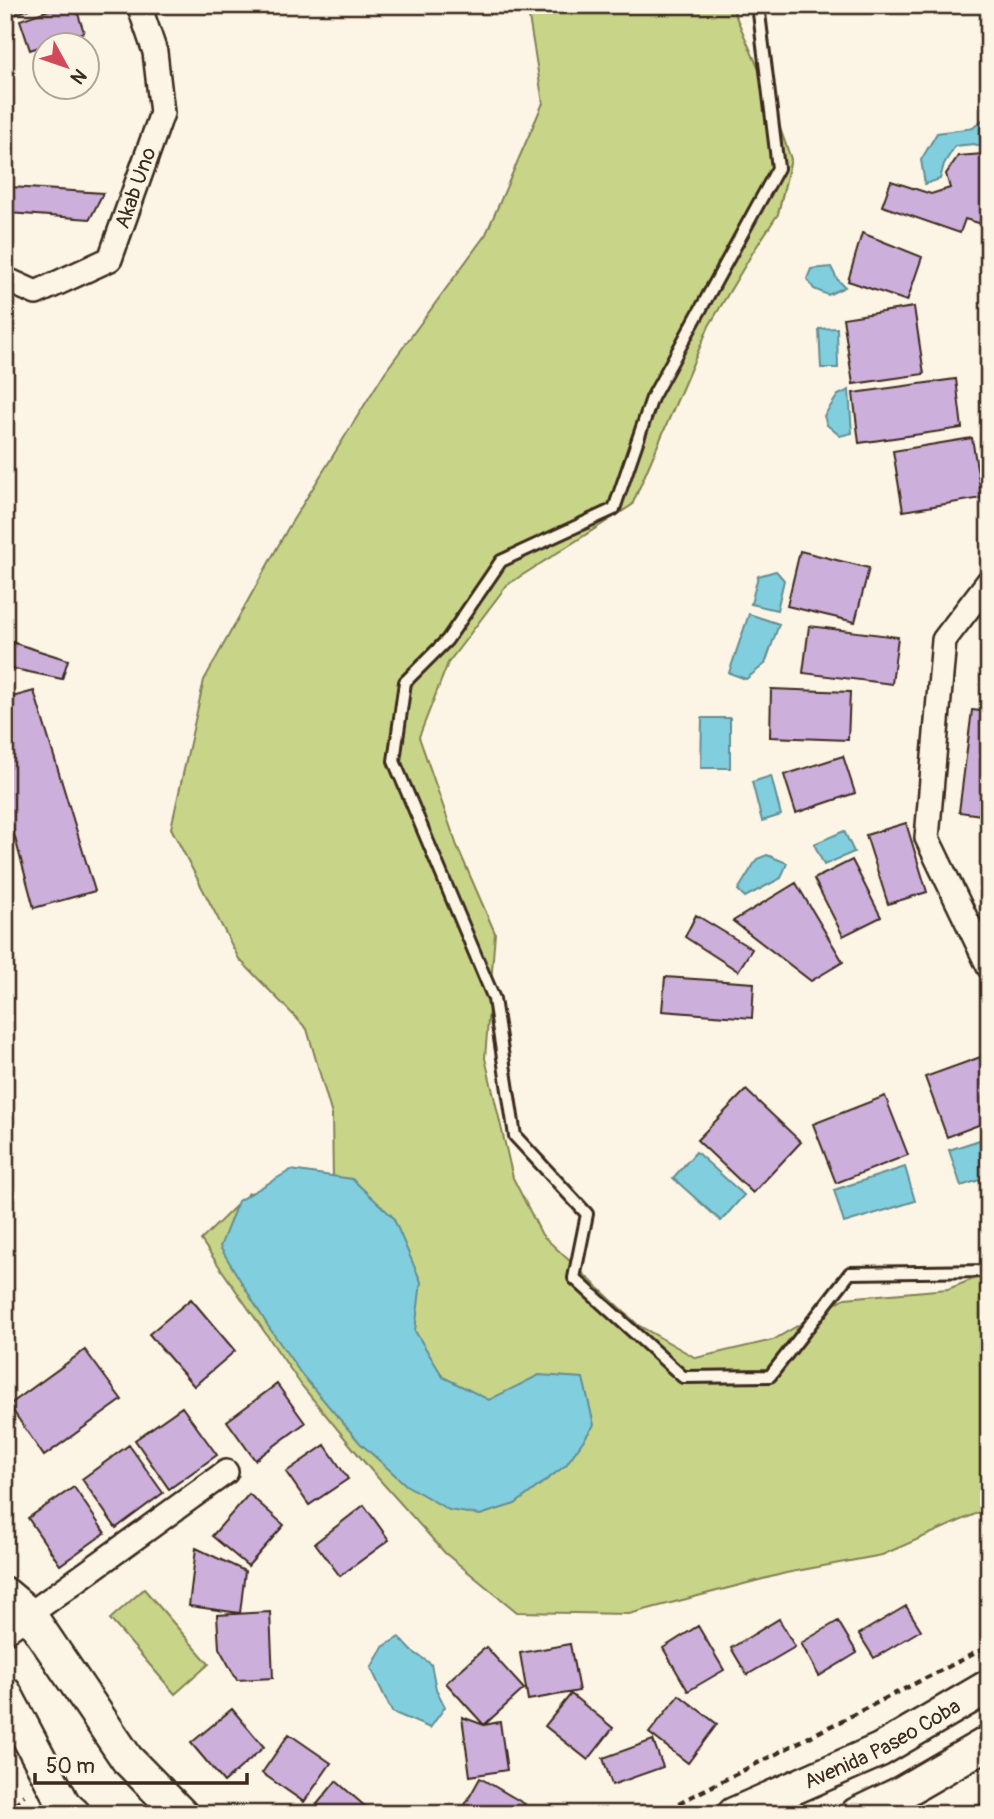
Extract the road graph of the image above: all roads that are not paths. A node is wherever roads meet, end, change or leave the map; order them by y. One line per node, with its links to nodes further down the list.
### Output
1 (138, 5): 3 (street, Akab Uno)
2 (758, 5): 6 (lane)
3 (5, 279)
4 (989, 581): 5 (street)
5 (989, 967)
6 (989, 1270)
7 (226, 1472): 8 (street)
8 (13, 1613): 13 (main road)
9 (989, 1686): 14 (main road, Avenida Paseo Coba)
10 (5, 1693): 12 (main road)
11 (989, 1742): 15 (main road)
12 (74, 1814)
13 (181, 1814)
14 (734, 1814)
15 (857, 1814)

